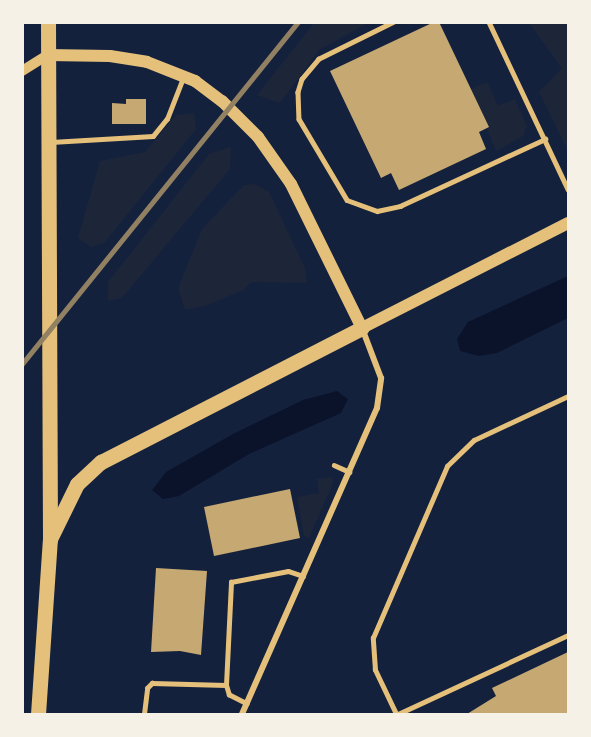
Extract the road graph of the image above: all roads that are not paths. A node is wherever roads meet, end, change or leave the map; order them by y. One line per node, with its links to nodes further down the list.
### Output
1 (48, 22): 4 (highway)
2 (394, 22): 7 (lane)
3 (489, 22): 7 (lane)
4 (48, 55): 5 (street); 6 (main road); 8 (highway)
5 (22, 71)
6 (184, 76): 8 (lane); 11 (main road)
7 (545, 139): 9 (lane)
8 (49, 142): 15 (highway)
9 (568, 189)
10 (568, 223): 11 (main road)
11 (362, 328): 14 (street); 15 (highway)
12 (568, 396): 23 (lane)
13 (334, 465): 14 (lane)
14 (350, 472): 16 (street)
15 (50, 540): 20 (highway)
16 (303, 576): 18 (lane); 19 (street)
17 (568, 635): 23 (lane)
18 (225, 685): 19 (lane); 21 (lane)
19 (247, 704): 22 (street)
20 (38, 714)
21 (144, 714)
22 (242, 714)
23 (397, 714)

